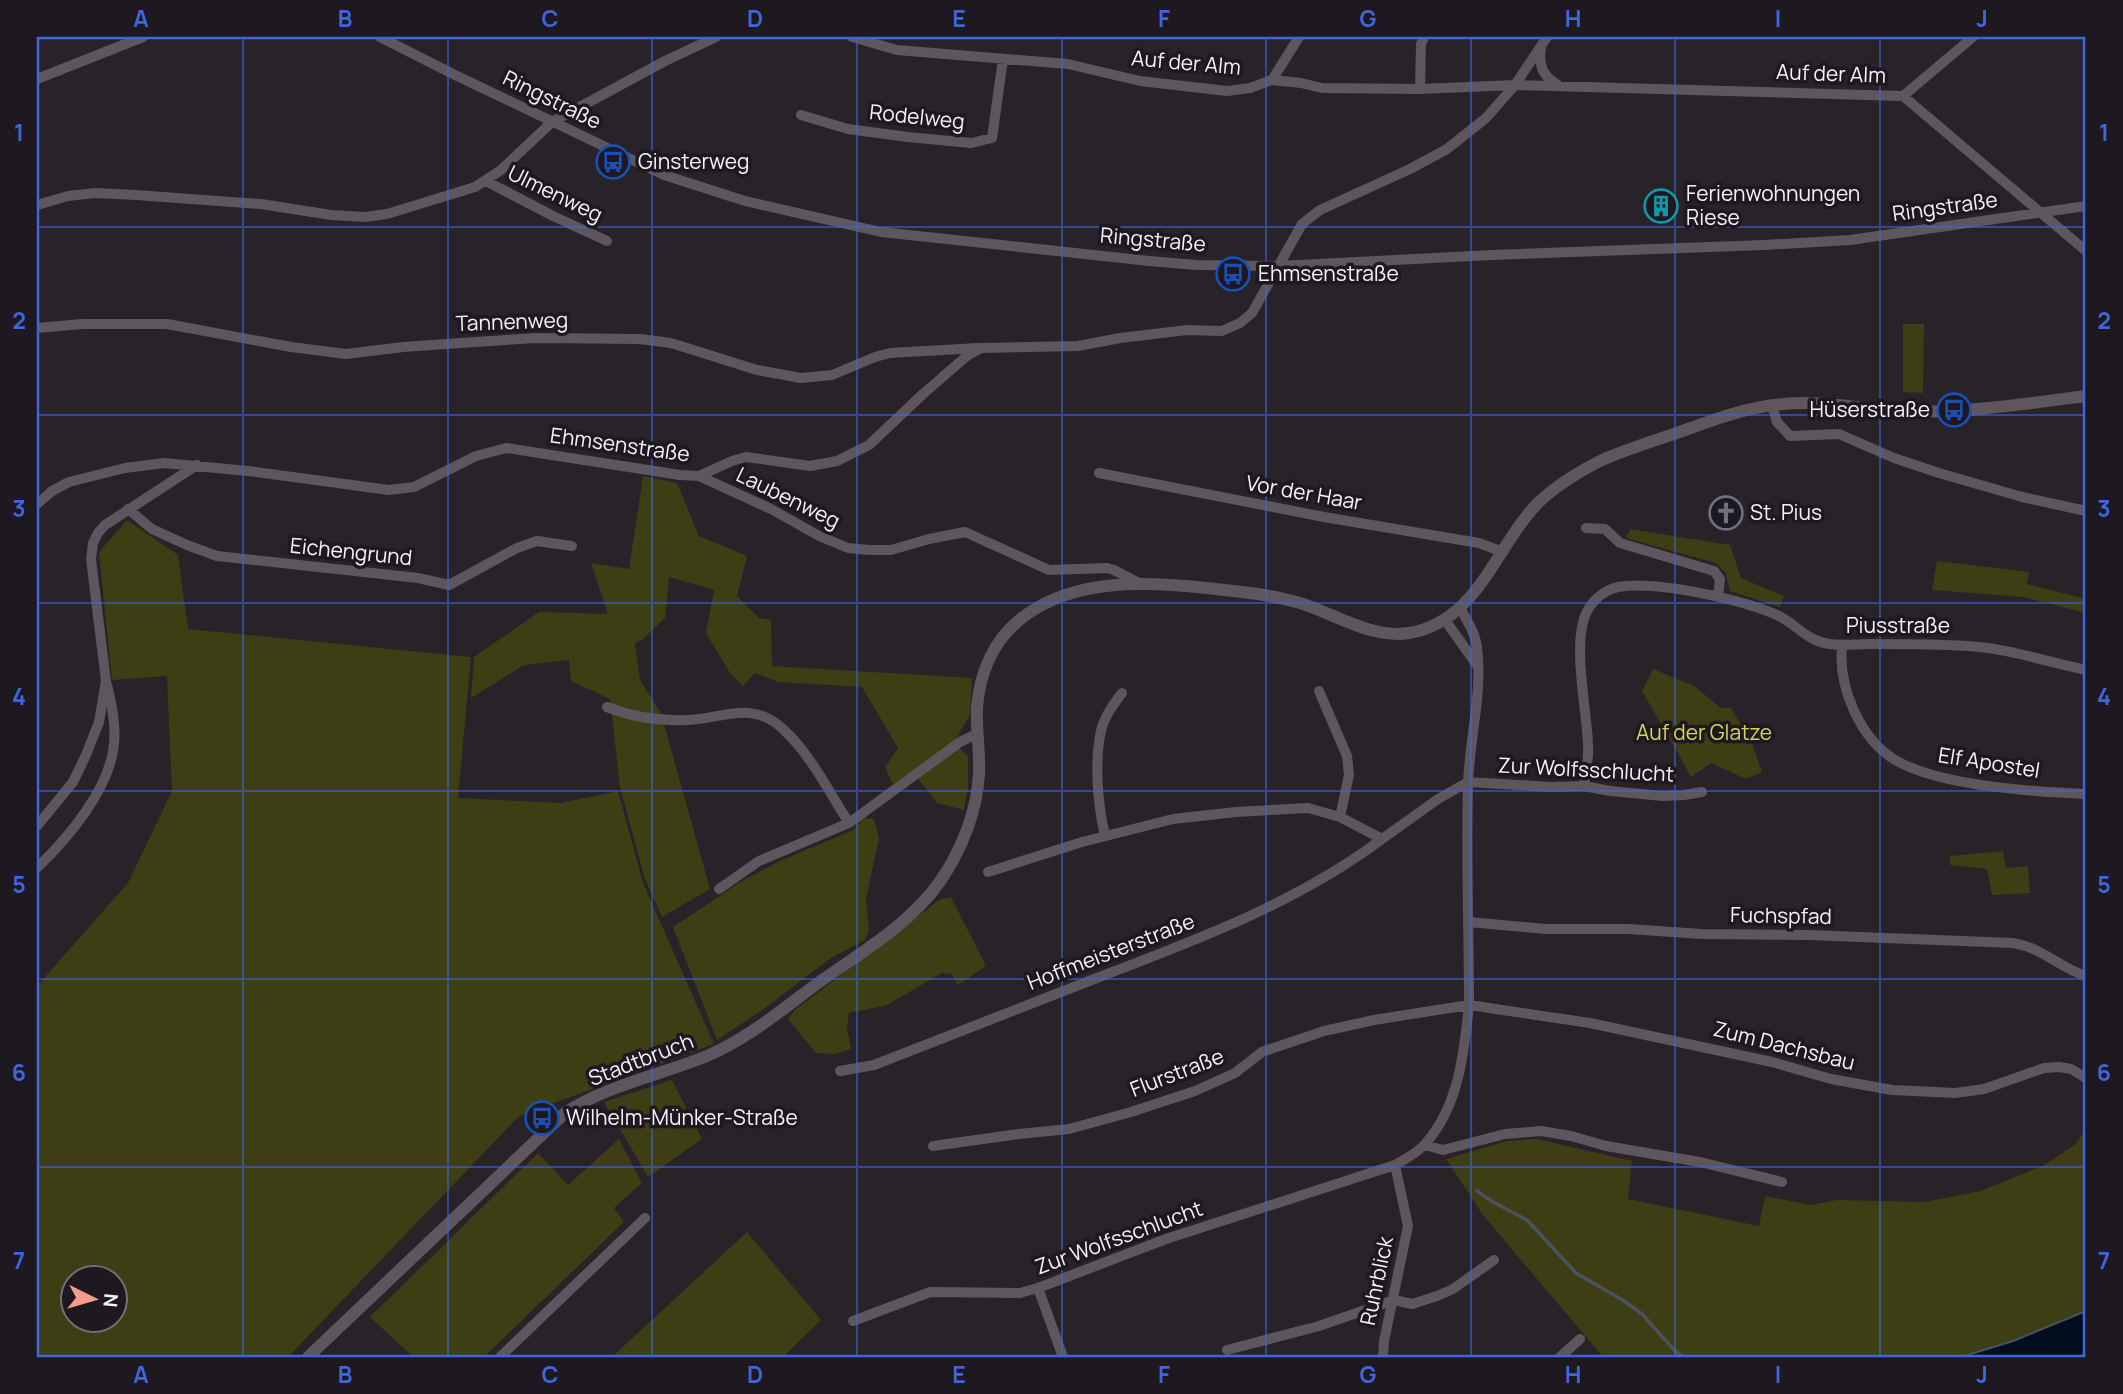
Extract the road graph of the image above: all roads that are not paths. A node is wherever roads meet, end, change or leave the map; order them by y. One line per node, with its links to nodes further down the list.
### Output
1 (143, 37): 10 (street)
2 (380, 37): 17 (street, Ringstraße)
3 (716, 37): 17 (street)
4 (852, 37): 9 (street, Auf der Alm)
5 (1298, 37): 11 (street)
6 (1424, 37): 14 (street)
7 (1973, 37): 15 (street)
8 (1544, 41): 12 (street); 13 (street)
9 (1003, 59): 11 (street, Auf der Alm); 16 (street, Rodelweg)
10 (37, 79)
11 (1272, 80): 14 (street, Auf der Alm)
12 (1515, 85): 13 (street, Auf der Alm); 14 (street, Auf der Alm); 24 (street)
13 (1560, 86): 15 (street, Auf der Alm)
14 (1420, 89)
15 (1903, 96): 21 (street, Auf der Alm)
16 (801, 115)
17 (552, 122): 18 (street); 24 (street, Ringstraße)
18 (486, 181): 19 (street); 22 (street, Ulmenweg)
19 (37, 205)
20 (2086, 206): 21 (street, Ringstraße)
21 (2040, 212): 23 (street, Auf der Alm); 24 (street, Ringstraße)
22 (607, 241)
23 (2086, 251)
24 (1279, 265): 26 (street)
25 (37, 328): 26 (street, Tannenweg)
26 (981, 348): 31 (street, Ehmsenstraße)
27 (2086, 396): 28 (street, Stadtbruch)
28 (1772, 405): 34 (street); 37 (street, Stadtbruch)
29 (197, 465): 31 (street, Ehmsenstraße); 32 (street, Ehmsenstraße); 33 (street)
30 (1099, 473): 37 (street, Vor der Haar)
31 (699, 475): 38 (street, Laubenweg)
32 (37, 504)
33 (128, 509): 36 (street, Eichengrund); 45 (street)
34 (2086, 511)
35 (1586, 528): 39 (street)
36 (572, 546)
37 (1503, 552): 40 (street, Stadtbruch)
38 (1141, 584): 41 (street, Stadtbruch); 49 (street, Stadtbruch)
39 (1718, 597): 42 (street, Piusstraße); 51 (street, Piusstraße)
40 (1460, 608): 41 (street, Stadtbruch); 43 (street, Zur Wolfsschlucht)
41 (1445, 620): 43 (street)
42 (1842, 646): 44 (street, Piusstraße); 53 (street, Elf Apostel)
43 (1477, 666): 50 (street, Zur Wolfsschlucht)
44 (2086, 670)
45 (106, 681): 56 (street); 59 (street)
46 (1319, 691): 54 (street)
47 (1122, 693): 57 (street)
48 (607, 707): 55 (street)
49 (978, 733): 55 (street); 78 (street, Stadtbruch)
50 (1468, 782): 51 (street, Zur Wolfsschlucht); 58 (street); 62 (street, Zur Wolfsschlucht)
51 (1584, 786): 52 (street, Zur Wolfsschlucht)
52 (1702, 792)
53 (2086, 794)
54 (1340, 817): 57 (street); 58 (street)
55 (849, 823): 61 (street)
56 (37, 826)
57 (1105, 836): 60 (street)
58 (1382, 839): 65 (street, Hoffmeisterstraße)
59 (37, 868)
60 (988, 872)
61 (719, 889)
62 (1469, 922): 63 (street, Fuchspfad); 64 (street, Zur Wolfsschlucht)
63 (2086, 976)
64 (1469, 1005): 66 (street, Zum Dachsbau); 67 (street, Zur Wolfsschlucht); 68 (street, Flurstraße)
65 (841, 1071)
66 (2086, 1078)
67 (1425, 1145): 69 (street); 70 (street)
68 (933, 1146)
69 (1395, 1166): 73 (street, Zur Wolfsschlucht); 74 (street, Ruhrblick)
70 (1782, 1182)
71 (645, 1218): 79 (street)
72 (1494, 1260): 74 (street)
73 (1038, 1289): 75 (street, Zur Wolfsschlucht); 80 (street)
74 (1394, 1300): 77 (street); 81 (street, Ruhrblick)
75 (853, 1321)
76 (1580, 1339): 82 (street)
77 (1227, 1350)
78 (308, 1357)
79 (500, 1357)
80 (1063, 1357)
81 (1383, 1357)
82 (1560, 1357)

